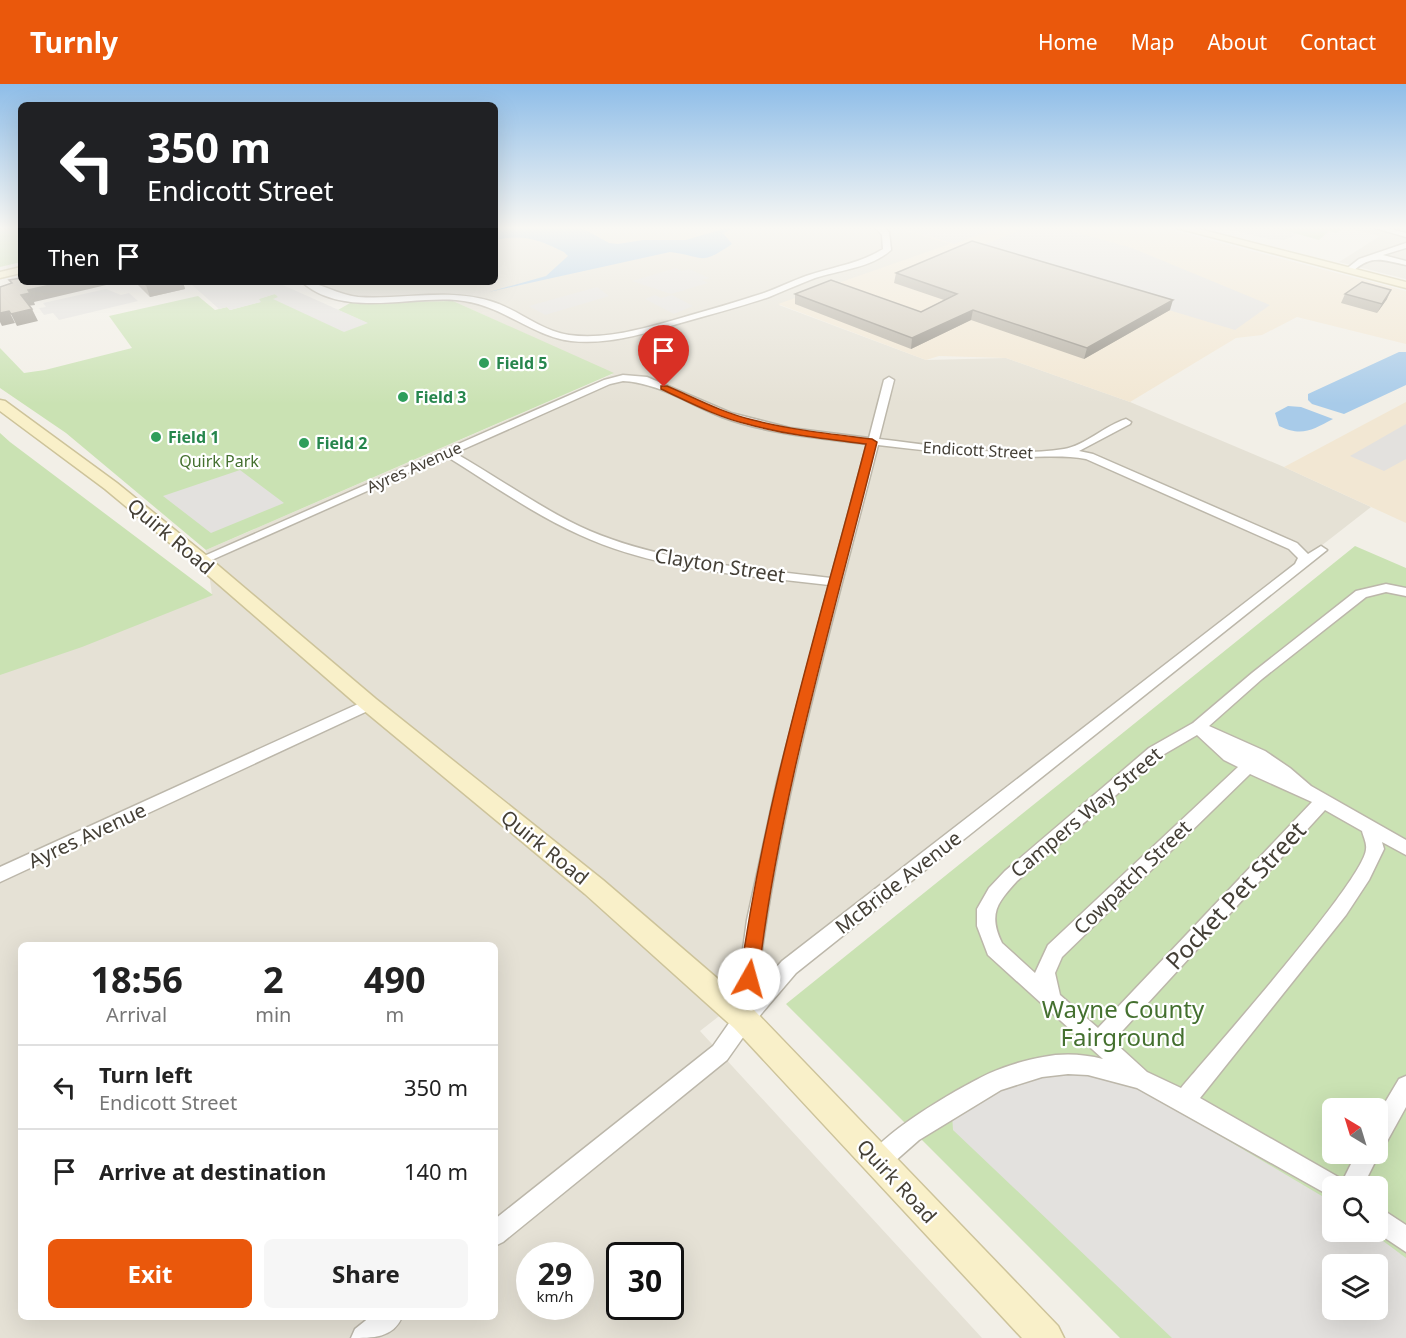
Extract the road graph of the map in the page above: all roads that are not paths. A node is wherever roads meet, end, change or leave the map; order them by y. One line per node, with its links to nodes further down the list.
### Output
1 (315, 287): 2 (street)
2 (787, 287)
3 (628, 378): 7 (street, Endicott Street); 9 (street, Ayres Avenue)
4 (889, 380): 7 (street)
5 (0, 404): 11 (street, Quirk Road)
6 (1126, 422): 8 (street)
7 (872, 442): 8 (street, Endicott Street); 13 (street)
8 (1068, 452): 12 (street, Endicott Street)
9 (448, 453): 11 (street, Ayres Avenue); 13 (street, Clayton Street)
10 (1321, 550): 12 (street, McBride Avenue)
11 (201, 561): 15 (street, Quirk Road)
12 (1301, 565): 24 (street, McBride Avenue)
13 (837, 582): 24 (street)
14 (1406, 592): 16 (street, Campers Way Street)
15 (369, 704): 22 (street, Ayres Avenue); 24 (street, Quirk Road)
16 (1198, 727): 17 (street); 18 (street); 23 (street, Campers Way Street)
17 (1249, 766): 18 (street); 23 (street, Cowpatch Street)
18 (1306, 791): 19 (street)
19 (1323, 801): 20 (street); 25 (street, Pocket Pet Street)
20 (1369, 827): 21 (street); 28 (street)
21 (1406, 848)
22 (0, 875)
23 (1052, 1002): 25 (street, Campers Way Street)
24 (744, 1019): 30 (street, Quirk Road); 33 (street, McBride Avenue)
25 (1098, 1043): 26 (street, Campers Way Street)
26 (1140, 1079): 28 (street); 30 (street)
27 (1406, 1086): 29 (street)
28 (1184, 1101): 31 (street)
29 (1388, 1118)
30 (878, 1161): 37 (street, Quirk Road)
31 (1322, 1180)
32 (1388, 1226): 34 (street)
33 (498, 1232)
34 (1406, 1239)
35 (386, 1320): 36 (street)
36 (364, 1338)
37 (1046, 1338)

